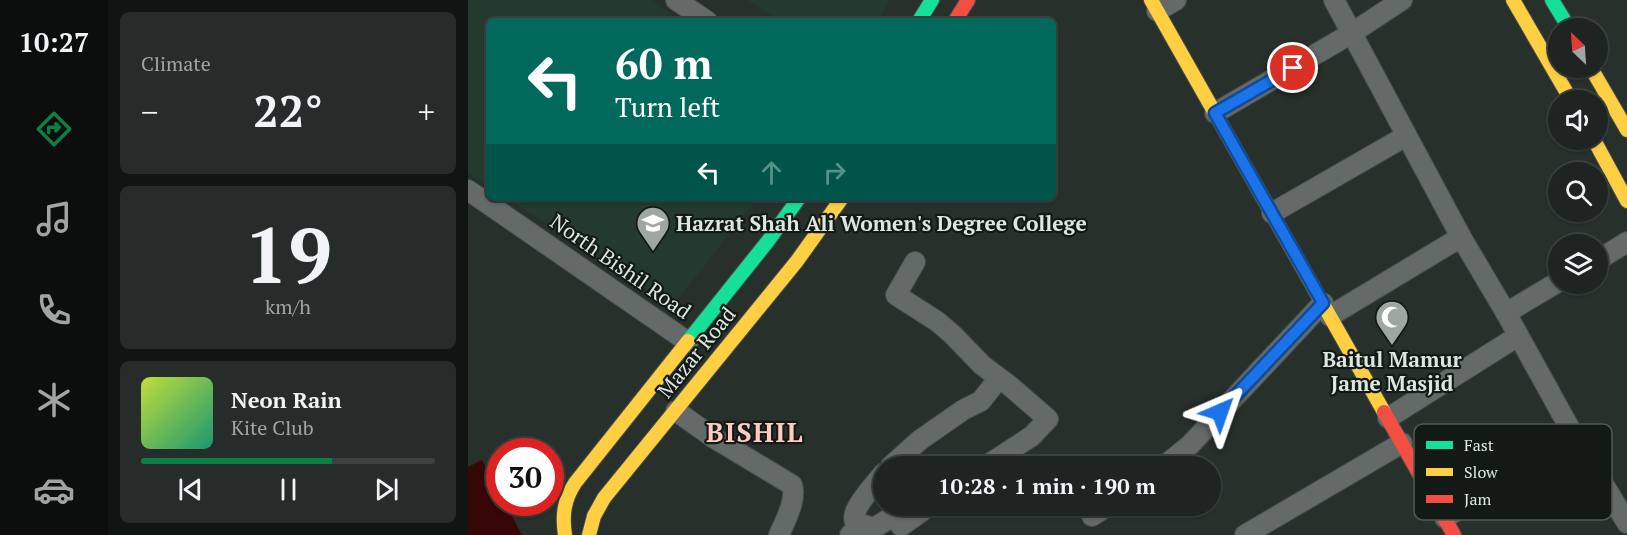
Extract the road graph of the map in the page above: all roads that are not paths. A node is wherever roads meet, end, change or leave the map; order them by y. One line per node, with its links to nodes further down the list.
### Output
1 (676, 0): 10 (street)
2 (932, 0): 11 (main road)
3 (968, 0): 12 (main road)
4 (1176, 0): 9 (street)
5 (1334, 0): 14 (street)
6 (1402, 0): 14 (street)
7 (1513, 0): 16 (main road)
8 (1552, 0): 13 (main road)
9 (1154, 5): 17 (main road)
10 (703, 18)
11 (921, 18)
12 (957, 18)
13 (1563, 18)
14 (1352, 33): 17 (street); 19 (street)
15 (1597, 78): 18 (main road)
16 (1565, 90)
17 (1215, 113): 25 (main road)
18 (1627, 130)
19 (1406, 136): 25 (street); 26 (street)
20 (1599, 150): 24 (main road)
21 (468, 190): 35 (street, North Bishil Road)
22 (798, 201): 28 (main road, Mazar Road)
23 (839, 201): 28 (main road, Mazar Road)
24 (1627, 201)
25 (1272, 213): 32 (main road)
26 (1461, 237): 32 (street); 33 (street)
27 (1627, 242): 29 (street)
28 (783, 251): 35 (main road, Mazar Road); 35 (main road, Mazar Road)
29 (1608, 254)
30 (915, 262): 36 (street)
31 (1548, 288): 33 (street)
32 (1327, 310): 38 (main road); 43 (street)
33 (1506, 313): 34 (street)
34 (1518, 336): 38 (street); 39 (street)
35 (702, 351): 37 (main road, Mazar Road); 46 (main road, Mazar Road)
36 (999, 378): 41 (street); 42 (street)
37 (676, 411): 46 (main road, Mazar Road); 55 (street)
38 (1388, 418): 40 (main road)
39 (1567, 424)
40 (1402, 443): 44 (main road); 56 (street)
41 (902, 456)
42 (1001, 456)
43 (1176, 456)
44 (1414, 464)
45 (873, 485): 52 (street)
46 (590, 490): 53 (main road, Mazar Road); 54 (main road, Mazar Road)
47 (1612, 498): 51 (street)
48 (893, 516): 50 (street)
49 (893, 516): 52 (street)
50 (915, 516)
51 (1627, 523)
52 (854, 531)
53 (565, 532): 54 (main road)
54 (589, 533)
55 (779, 535)
56 (1245, 535)

